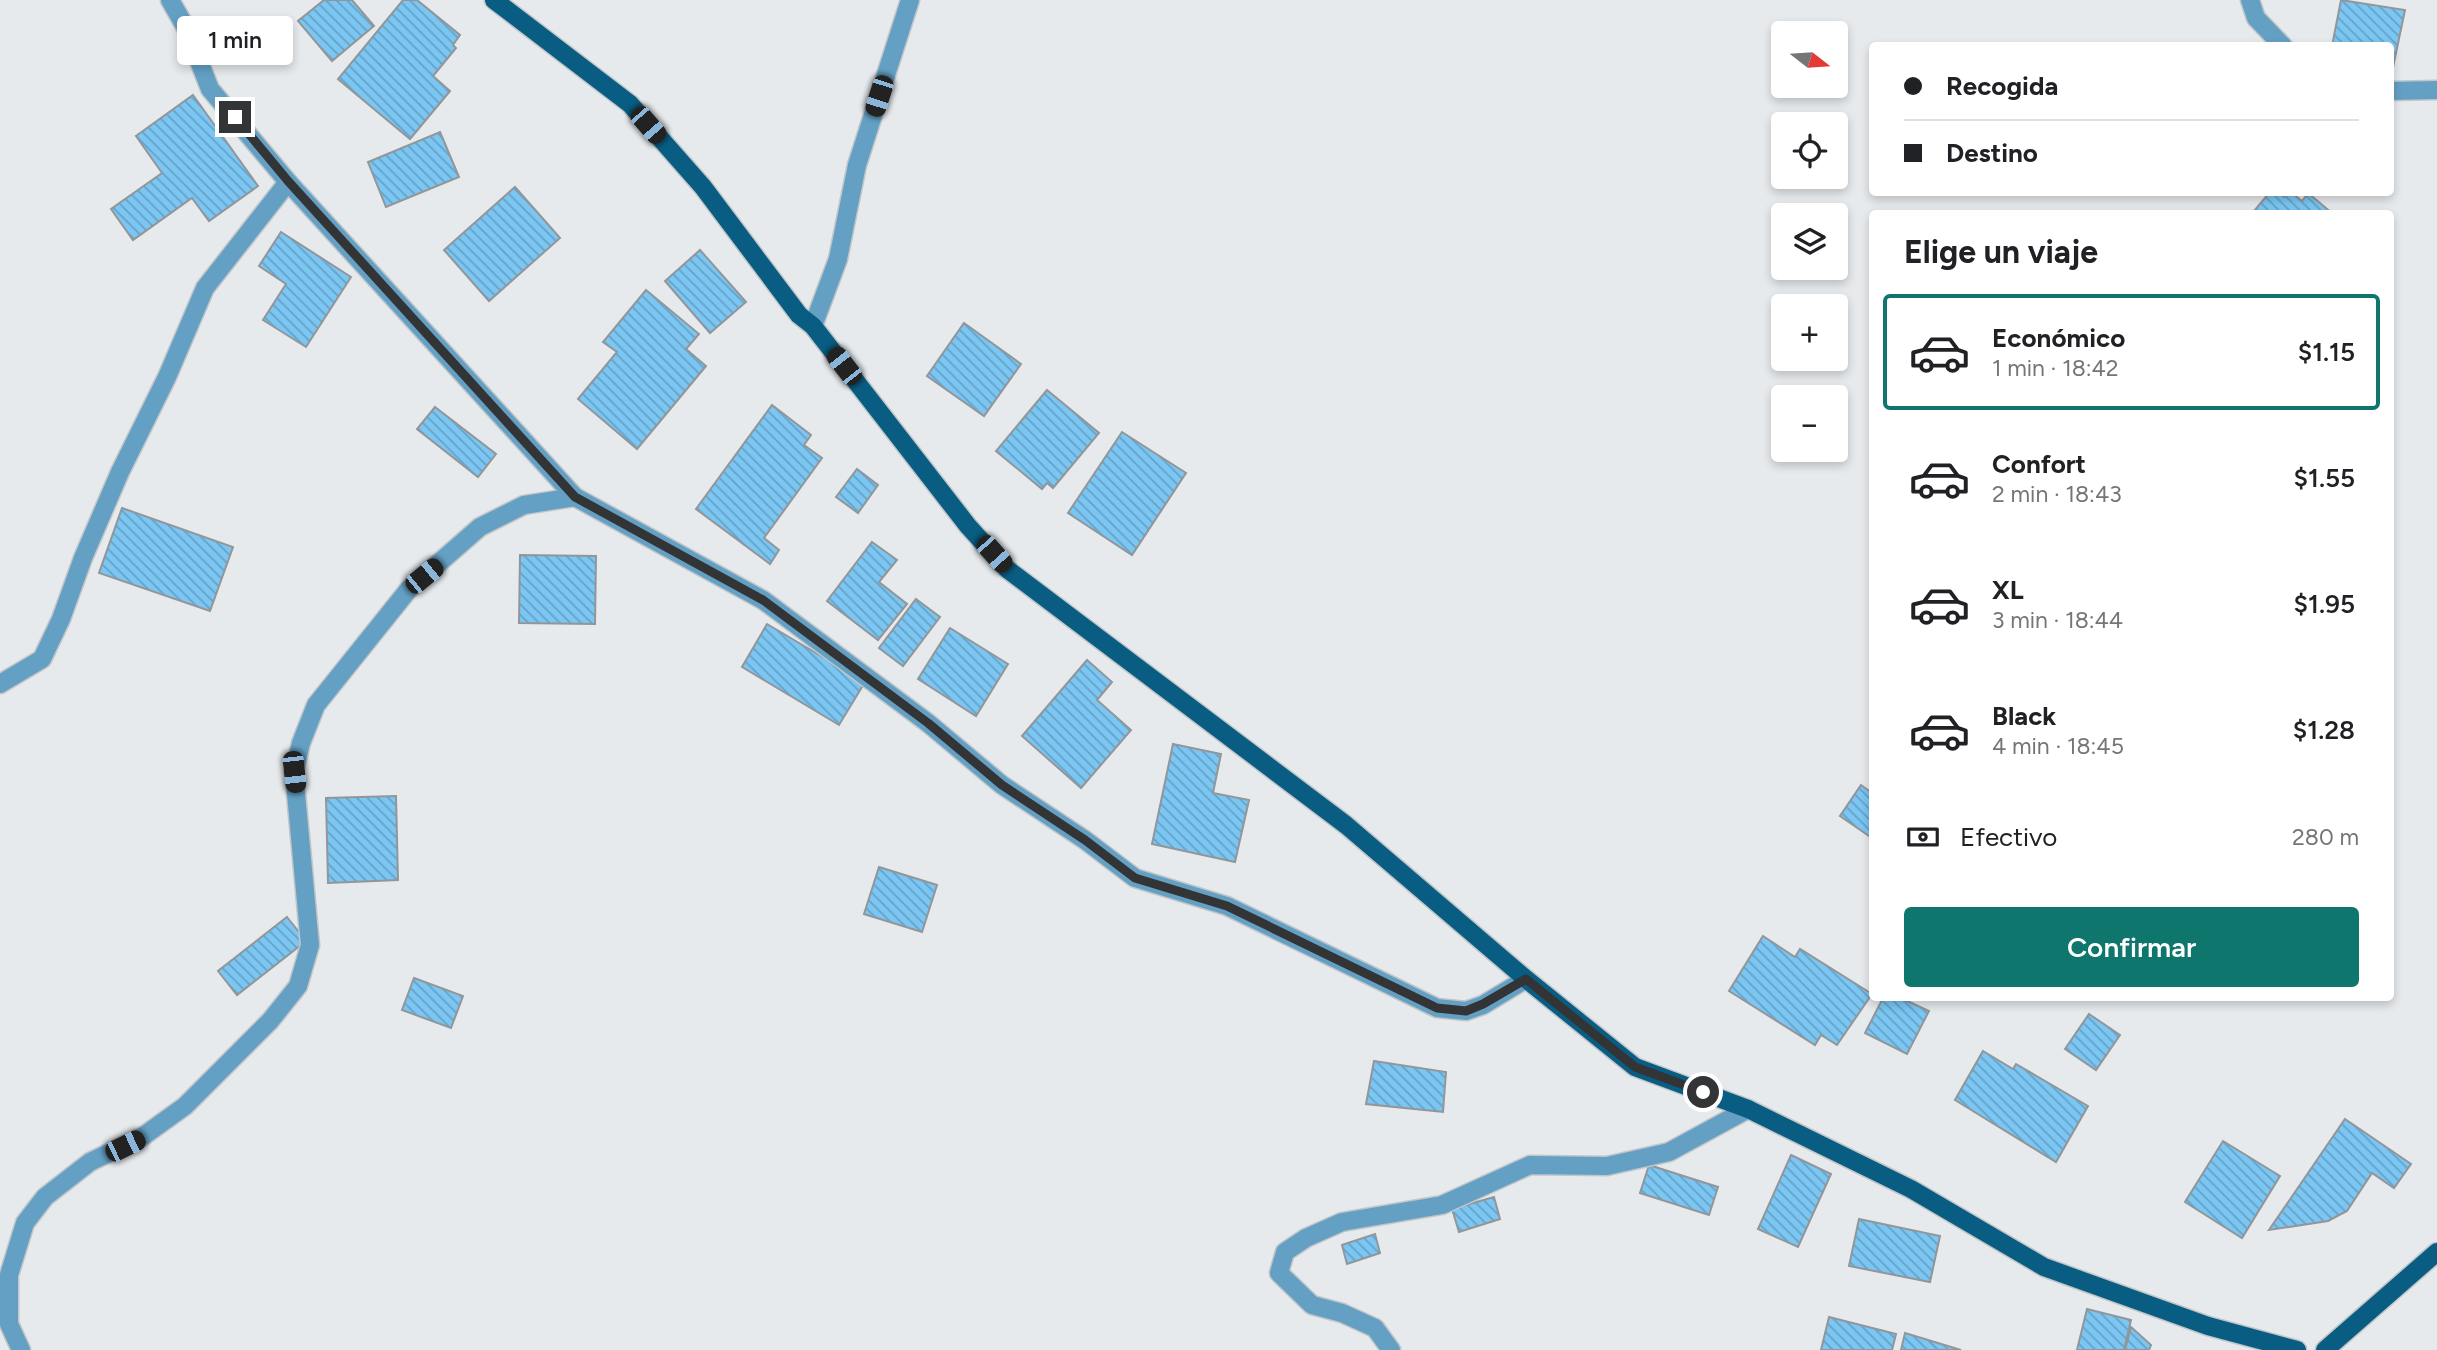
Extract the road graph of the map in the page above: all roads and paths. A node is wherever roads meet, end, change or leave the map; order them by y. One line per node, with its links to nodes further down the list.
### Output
1 (170, 0): 8 (street)
2 (494, 0): 9 (main road)
3 (910, 0): 9 (street)
4 (2250, 0): 5 (street)
5 (2279, 42)
6 (2437, 90): 7 (street)
7 (2394, 91)
8 (288, 181): 10 (street); 11 (street)
9 (813, 326): 12 (main road)
10 (575, 497): 12 (street); 15 (street)
11 (0, 684)
12 (1526, 979): 13 (main road)
13 (1748, 1109): 16 (street); 17 (main road)
14 (2437, 1252): 18 (main road)
15 (21, 1350)
16 (1391, 1350)
17 (2297, 1350)
18 (2325, 1350)

